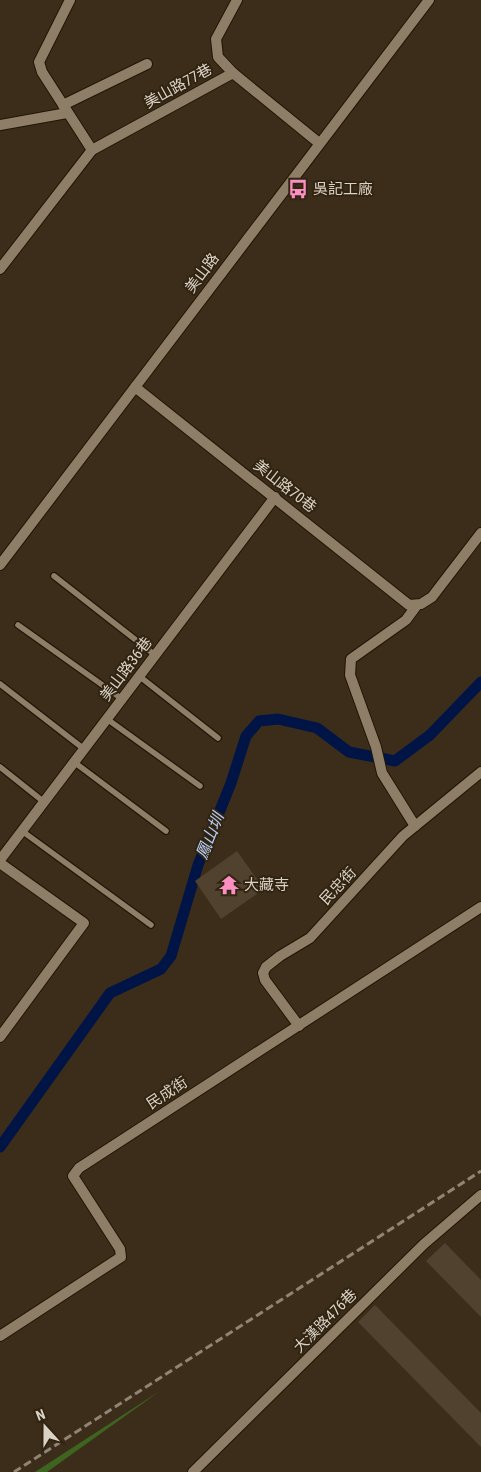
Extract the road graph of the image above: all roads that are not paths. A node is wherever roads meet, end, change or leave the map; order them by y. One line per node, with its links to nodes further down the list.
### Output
1 (70, 0): 6 (street)
2 (237, 0): 5 (street)
3 (429, 0): 8 (street, 美山路)
4 (147, 64): 6 (street)
5 (233, 73): 8 (street, 美山路77巷); 9 (street, 美山路77巷)
6 (65, 109): 7 (street); 9 (street)
7 (0, 125)
8 (320, 143): 11 (street, 美山路)
9 (92, 150): 10 (street, 美山路77巷)
10 (0, 269)
11 (135, 386): 12 (street, 美山路70巷); 14 (street, 美山路)
12 (275, 497): 16 (street, 美山路70巷); 18 (street, 美山路36巷)
13 (481, 533): 16 (street)
14 (0, 565)
15 (54, 576): 18 (lane)
16 (417, 604): 30 (street)
17 (18, 625): 21 (lane)
18 (155, 655): 19 (street, 美山路36巷)
19 (139, 676): 21 (street, 美山路36巷); 23 (lane)
20 (0, 684): 24 (lane)
21 (122, 699): 22 (street, 美山路36巷)
22 (107, 719): 24 (street, 美山路36巷); 28 (lane)
23 (218, 738)
24 (84, 749): 25 (street, 美山路36巷)
25 (74, 762): 29 (street, 美山路36巷); 32 (lane)
26 (0, 768): 29 (lane)
27 (481, 772): 30 (street, 民忠街)
28 (200, 786)
29 (44, 802): 31 (street, 美山路36巷)
30 (415, 826): 36 (street, 民忠街)
31 (22, 831): 33 (street, 美山路36巷); 35 (lane)
32 (166, 831)
33 (0, 861): 37 (street, 美山路36巷)
34 (481, 907): 36 (street, 民成街)
35 (152, 925)
36 (299, 1026): 39 (street, 民成街)
37 (0, 1037)
38 (481, 1195): 40 (street, 大漢路476巷)
39 (0, 1336)
40 (193, 1472)

